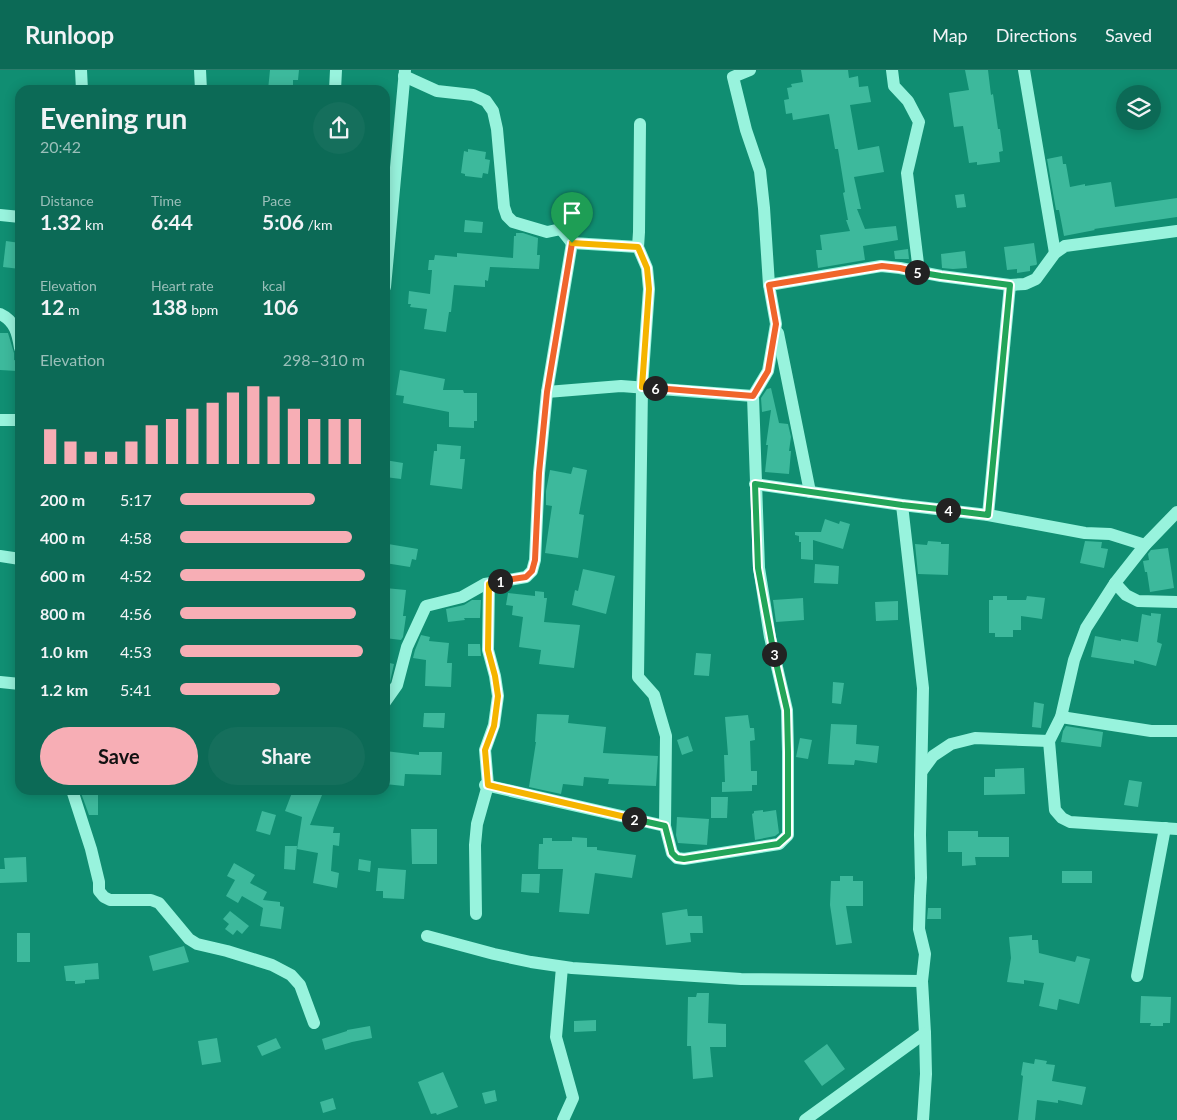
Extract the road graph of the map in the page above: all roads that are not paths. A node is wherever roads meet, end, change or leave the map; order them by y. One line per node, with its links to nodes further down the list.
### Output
1 (81, 70): 9 (street)
2 (200, 70): 10 (street)
3 (336, 70): 11 (street)
4 (750, 70): 8 (street)
5 (892, 70): 20 (street)
6 (1024, 70): 19 (street)
7 (405, 73): 16 (street); 17 (street)
8 (733, 73): 21 (street)
9 (82, 85)
10 (201, 85)
11 (335, 85)
12 (640, 124): 18 (street)
13 (0, 215): 14 (street)
14 (15, 216)
15 (1177, 231): 19 (street)
16 (390, 234)
17 (572, 243): 18 (street); 27 (street)
18 (638, 247): 26 (street)
19 (1055, 253): 22 (street)
20 (919, 272): 21 (street); 22 (street)
21 (769, 285): 24 (street)
22 (1010, 285): 35 (street)
23 (0, 314): 25 (street)
24 (776, 324): 28 (street); 32 (street)
25 (15, 328)
26 (642, 387): 27 (street); 28 (street); 51 (street)
27 (547, 392): 40 (street)
28 (753, 396): 31 (street)
29 (0, 420): 30 (street)
30 (15, 420)
31 (755, 484): 32 (street); 51 (street)
32 (810, 492): 33 (street)
33 (902, 505): 35 (street); 48 (street)
34 (1177, 512): 36 (street)
35 (988, 515): 36 (street)
36 (1145, 545): 39 (street)
37 (0, 556): 38 (street)
38 (15, 558)
39 (1115, 583): 41 (street); 45 (street)
40 (489, 584): 44 (street); 49 (street)
41 (1177, 602)
42 (0, 682): 43 (street)
43 (15, 684)
44 (390, 695)
45 (1061, 716): 46 (street); 47 (street)
46 (1177, 731)
47 (1050, 741): 48 (street); 52 (street)
48 (922, 771): 57 (street)
49 (487, 785): 51 (street); 53 (street)
50 (73, 795): 58 (street)
51 (665, 826)
52 (1171, 829): 56 (street)
53 (476, 914)
54 (427, 936): 55 (street)
55 (562, 967): 57 (street); 61 (street)
56 (1137, 976)
57 (922, 980): 59 (street)
58 (314, 1023)
59 (925, 1033): 60 (street); 63 (street)
60 (822, 1115): 62 (street)
61 (563, 1120)
62 (805, 1120)
63 (923, 1120)

